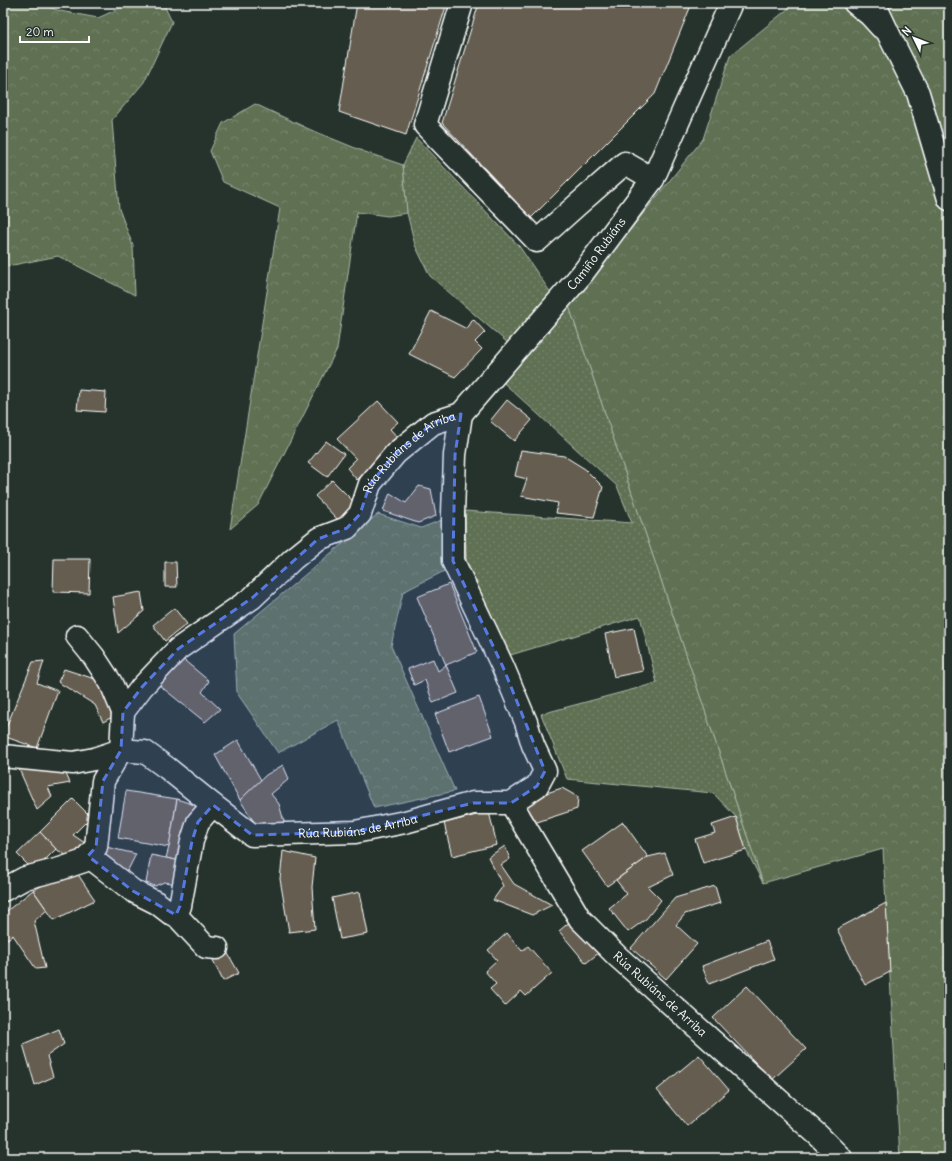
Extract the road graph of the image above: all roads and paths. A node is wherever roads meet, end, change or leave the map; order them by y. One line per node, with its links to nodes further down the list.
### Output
1 (462, 3): 8 (street)
2 (731, 3): 7 (street)
3 (745, 3): 7 (street)
4 (855, 3): 6 (street)
5 (874, 3): 6 (street)
6 (890, 39): 9 (street)
7 (701, 73): 8 (street, Camiño Rubiáns)
8 (653, 179): 10 (street, Camiño Rubiáns)
9 (949, 200)
10 (460, 414): 12 (street, Rúa Rubiáns de Arriba); 15 (street, Rúa Rubiáns de Arriba)
11 (77, 636): 12 (street)
12 (123, 712): 13 (street)
13 (121, 750): 14 (street, Rúa Rubiáns de Arriba); 16 (street, Rúa Rubiáns de Arriba); 17 (street)
14 (3, 756)
15 (511, 803): 16 (street, Rúa Rubiáns de Arriba); 21 (street, Rúa Rubiáns de Arriba)
16 (213, 805): 19 (street)
17 (88, 856): 18 (street); 19 (street)
18 (3, 890)
19 (176, 915): 20 (street)
20 (217, 948)
21 (841, 1158)

